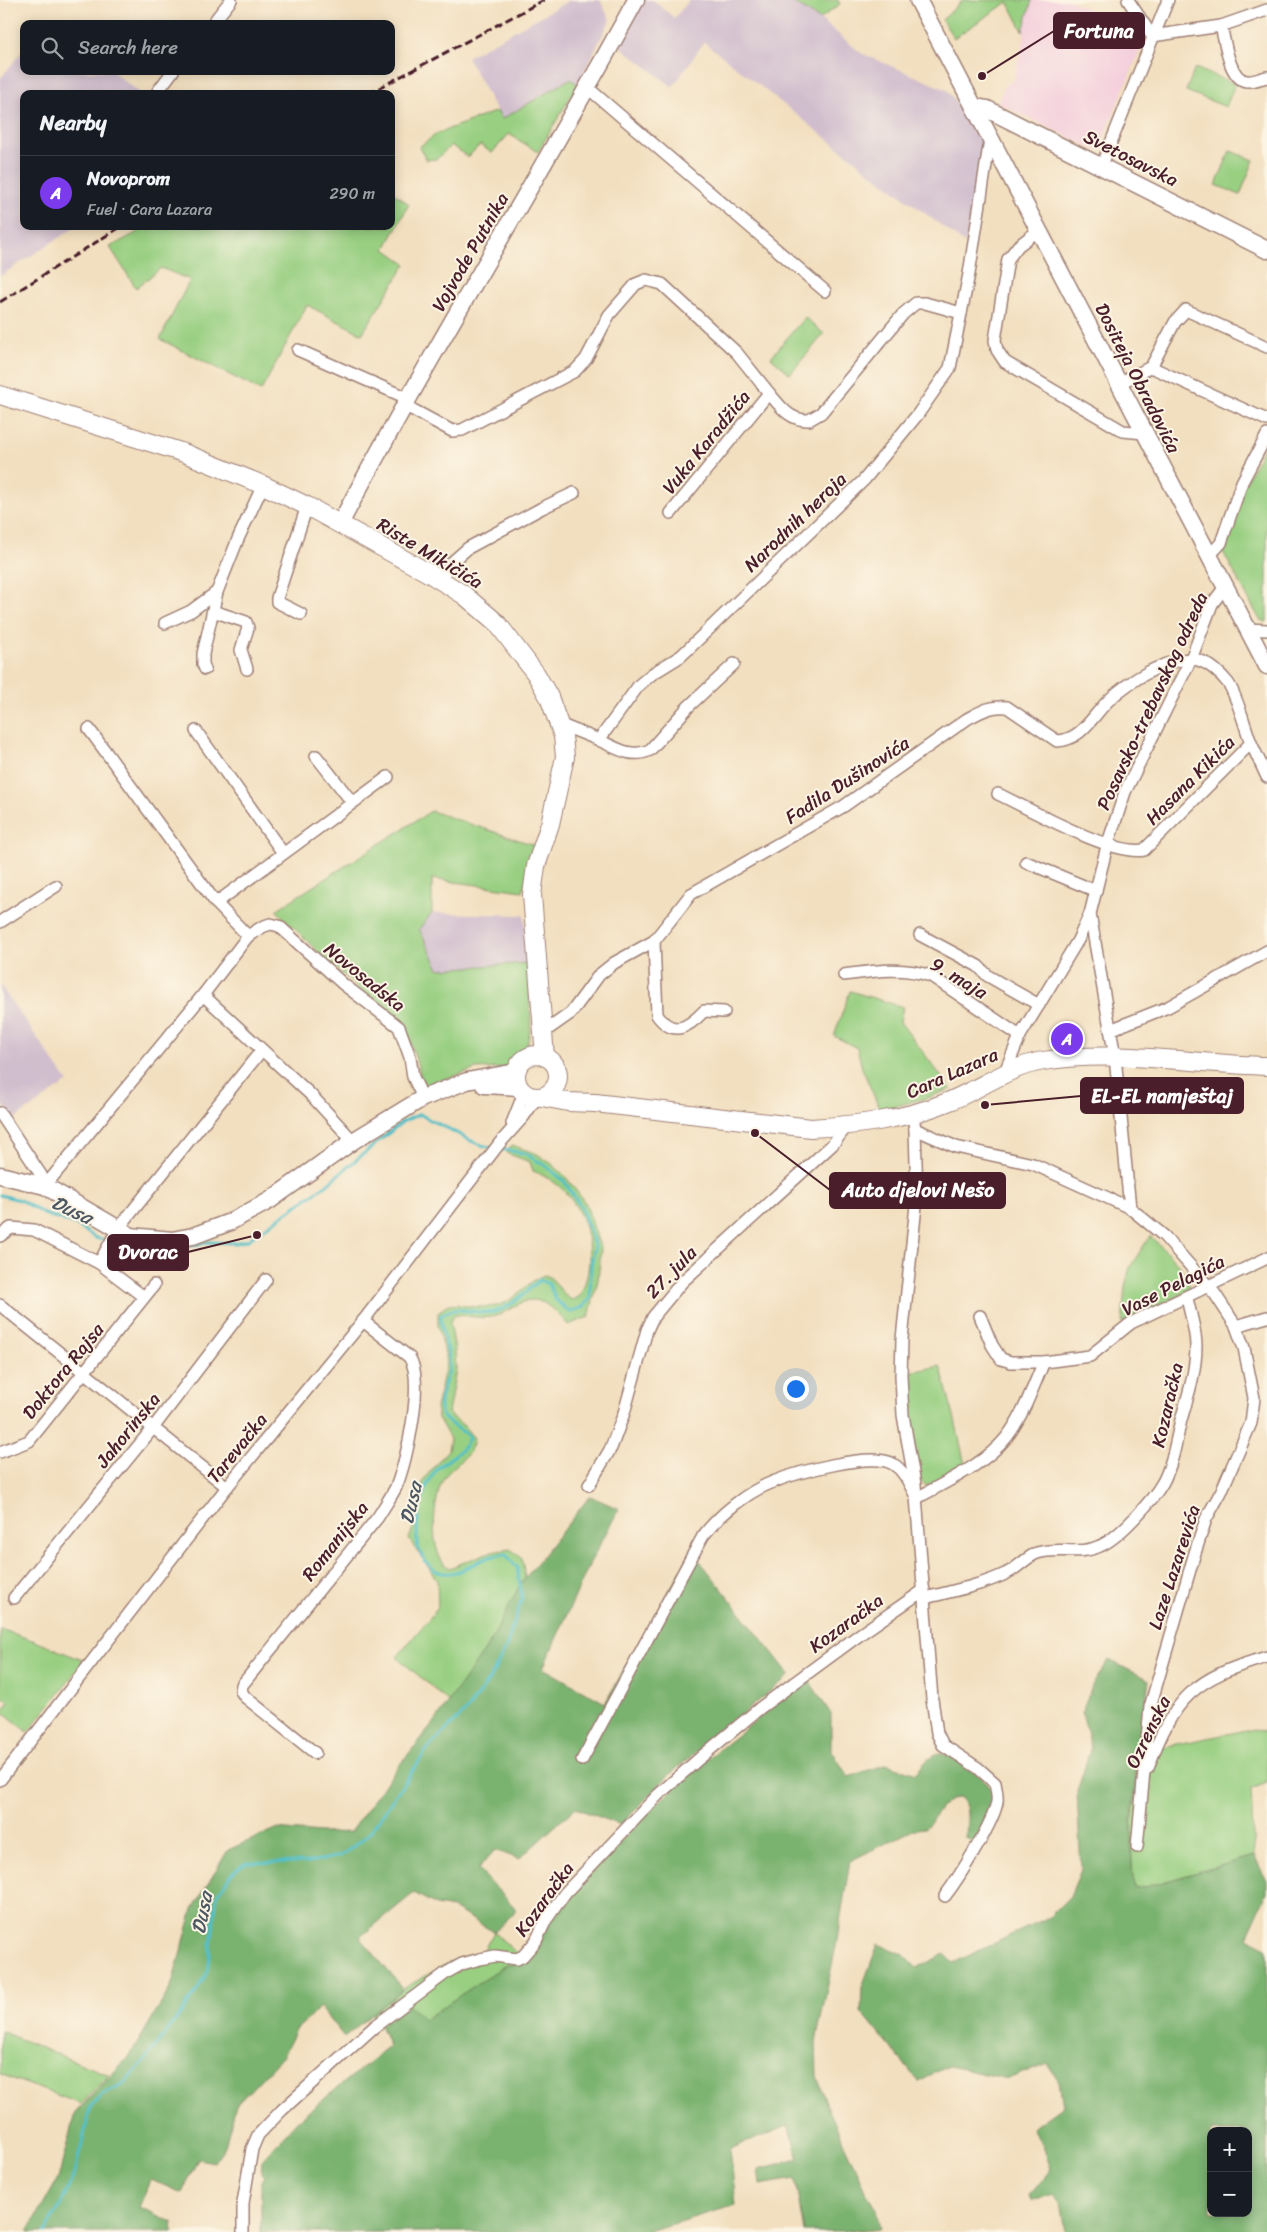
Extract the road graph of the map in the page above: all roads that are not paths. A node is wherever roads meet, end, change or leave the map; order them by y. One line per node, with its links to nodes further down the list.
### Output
1 (231, 0): 7 (street)
2 (636, 0): 12 (street, Vojvode Putnika)
3 (918, 0): 14 (street, Dositeja Obradovića)
4 (1128, 0): 9 (street)
5 (1168, 0): 9 (street)
6 (1267, 10): 8 (street)
7 (215, 20)
8 (1221, 26): 9 (street); 11 (street)
9 (1152, 36): 16 (street)
10 (171, 75): 13 (street)
11 (1267, 77)
12 (588, 88): 19 (street); 27 (street, Vojvode Putnika)
13 (159, 90)
14 (974, 107): 15 (street, Dositeja Obradovića); 16 (street, Svetosavska)
15 (990, 140): 17 (street, Dositeja Obradovića); 20 (street, Narodnih heroja)
16 (1102, 166): 18 (street, Svetosavska)
17 (1040, 230): 24 (street, Dositeja Obradovića); 29 (street)
18 (1267, 250)
19 (825, 291)
20 (962, 313): 25 (street); 53 (street, Narodnih heroja)
21 (1267, 348): 23 (street)
22 (298, 350): 27 (street, Vuka Karadžića)
23 (1152, 367): 24 (street); 28 (street)
24 (1118, 384): 29 (street, Dositeja Obradovića)
25 (769, 394): 27 (street, Vuka Karadžića); 34 (street, Vuka Karadžića)
26 (0, 395): 31 (main road, Riste Mikičića)
27 (406, 402): 35 (street, Vojvode Putnika)
28 (1267, 420)
29 (1144, 433): 36 (street, Dositeja Obradovića)
30 (1267, 435): 36 (street)
31 (263, 484): 33 (main road, Riste Mikičića); 39 (street)
32 (574, 494): 37 (street)
33 (308, 506): 35 (main road, Riste Mikičića); 41 (street)
34 (671, 513)
35 (340, 524): 37 (main road, Riste Mikičića)
36 (1208, 557): 38 (street, Dositeja Obradovića)
37 (440, 580): 50 (main road, Riste Mikičića)
38 (1225, 587): 43 (street, Dositeja Obradovića); 45 (street, Posavsko-trebavskog odreda)
39 (217, 592): 40 (street); 42 (street)
40 (213, 611): 48 (street); 49 (street)
41 (301, 614)
42 (165, 623)
43 (1247, 629): 44 (street); 47 (street, Dositeja Obradovića)
44 (1267, 630)
45 (1191, 660): 54 (street, Hasana Kikića); 60 (street, Posavsko-trebavskog odreda); 70 (street, Fadila Dušinovića)
46 (734, 664): 53 (street)
47 (1267, 666)
48 (205, 669)
49 (247, 669)
50 (559, 724): 53 (street); 73 (main road, Riste Mikičića)
51 (89, 729): 65 (street)
52 (196, 731): 61 (street)
53 (599, 740)
54 (1251, 744): 57 (street); 60 (street, Hasana Kikića)
55 (316, 756): 59 (street)
56 (388, 777): 59 (street)
57 (1267, 777)
58 (998, 794): 60 (street)
59 (352, 802): 61 (street)
60 (1107, 846): 64 (street, Posavsko-trebavskog odreda)
61 (283, 853): 65 (street)
62 (1026, 862): 64 (street)
63 (56, 886): 67 (street)
64 (1096, 891): 66 (street, Posavsko-trebavskog odreda)
65 (216, 903): 69 (street)
66 (1090, 914): 75 (street, Posavsko-trebavskog odreda); 77 (street)
67 (0, 922)
68 (920, 935): 75 (street)
69 (248, 936): 74 (street, Novosadska); 87 (street, Novosadska)
70 (654, 942): 76 (street); 78 (street, Fadila Dušinovića)
71 (1267, 951): 77 (street)
72 (844, 975): 79 (street, 9. maja)
73 (541, 993): 78 (main road, Riste Mikičića); 82 (main road, Riste Mikičića)
74 (203, 995): 80 (street); 94 (street, Novosadska)
75 (1039, 1005): 79 (street, Posavsko-trebavskog odreda)
76 (724, 1012)
77 (1110, 1030): 81 (street)
78 (544, 1032): 82 (main road, Riste Mikičića)
79 (1020, 1036): 84 (street, Posavsko-trebavskog odreda)
80 (261, 1051): 92 (street); 96 (street)
81 (1115, 1057): 83 (main road, Cara Lazara); 84 (main road, Cara Lazara); 95 (street)
82 (536, 1058): 85 (main road); 86 (main road)
83 (1267, 1066)
84 (1004, 1074): 90 (main road, Cara Lazara)
85 (557, 1080): 86 (main road); 88 (main road, Cara Lazara)
86 (528, 1089): 87 (street); 88 (main road, Cara Lazara); 108 (street, Tarevačka)
87 (424, 1098): 92 (street)
88 (595, 1103): 91 (main road, Cara Lazara)
89 (0, 1113): 94 (street)
90 (914, 1122): 91 (main road, Cara Lazara); 95 (street, Laze Lazarevića); 116 (street)
91 (847, 1126): 114 (street, 27. jula)
92 (353, 1142): 96 (street)
93 (0, 1175): 94 (street)
94 (46, 1186): 96 (street)
95 (1130, 1208): 102 (street, Laze Lazarevića)
96 (116, 1232): 99 (street)
97 (0, 1236): 99 (street)
98 (1267, 1258): 102 (street, Vase Pelagića)
99 (101, 1259): 103 (street)
100 (266, 1280): 112 (street, Jahorinska)
101 (154, 1285): 103 (street, Doktora Rajsa)
102 (1206, 1287): 104 (street, Vase Pelagića); 109 (street, Laze Lazarevića)
103 (144, 1297): 111 (street, Doktora Rajsa)
104 (1187, 1298): 110 (street, Vase Pelagića); 117 (street, Kozaračka)
105 (0, 1305): 111 (street)
106 (980, 1316): 110 (street, Vase Pelagića)
107 (1267, 1317): 109 (street)
108 (364, 1321): 115 (street, Tarevačka); 120 (street, Romanijska)
109 (1236, 1326): 123 (street, Laze Lazarevića)
110 (1044, 1362): 116 (street)
111 (85, 1372): 112 (street); 113 (street, Doktora Rajsa)
112 (153, 1428): 115 (street); 118 (street, Jahorinska)
113 (0, 1452)
114 (589, 1485)
115 (227, 1487): 122 (street, Tarevačka)
116 (916, 1498): 117 (street); 121 (street)
117 (925, 1594): 125 (street); 126 (street, Kozaračka)
118 (14, 1598)
119 (1267, 1657): 123 (street, Ozrenska)
120 (315, 1753)
121 (582, 1760)
122 (0, 1780)
123 (1142, 1785): 124 (street, Laze Lazarevića)
124 (1137, 1847)
125 (945, 1896)
126 (243, 2232)

